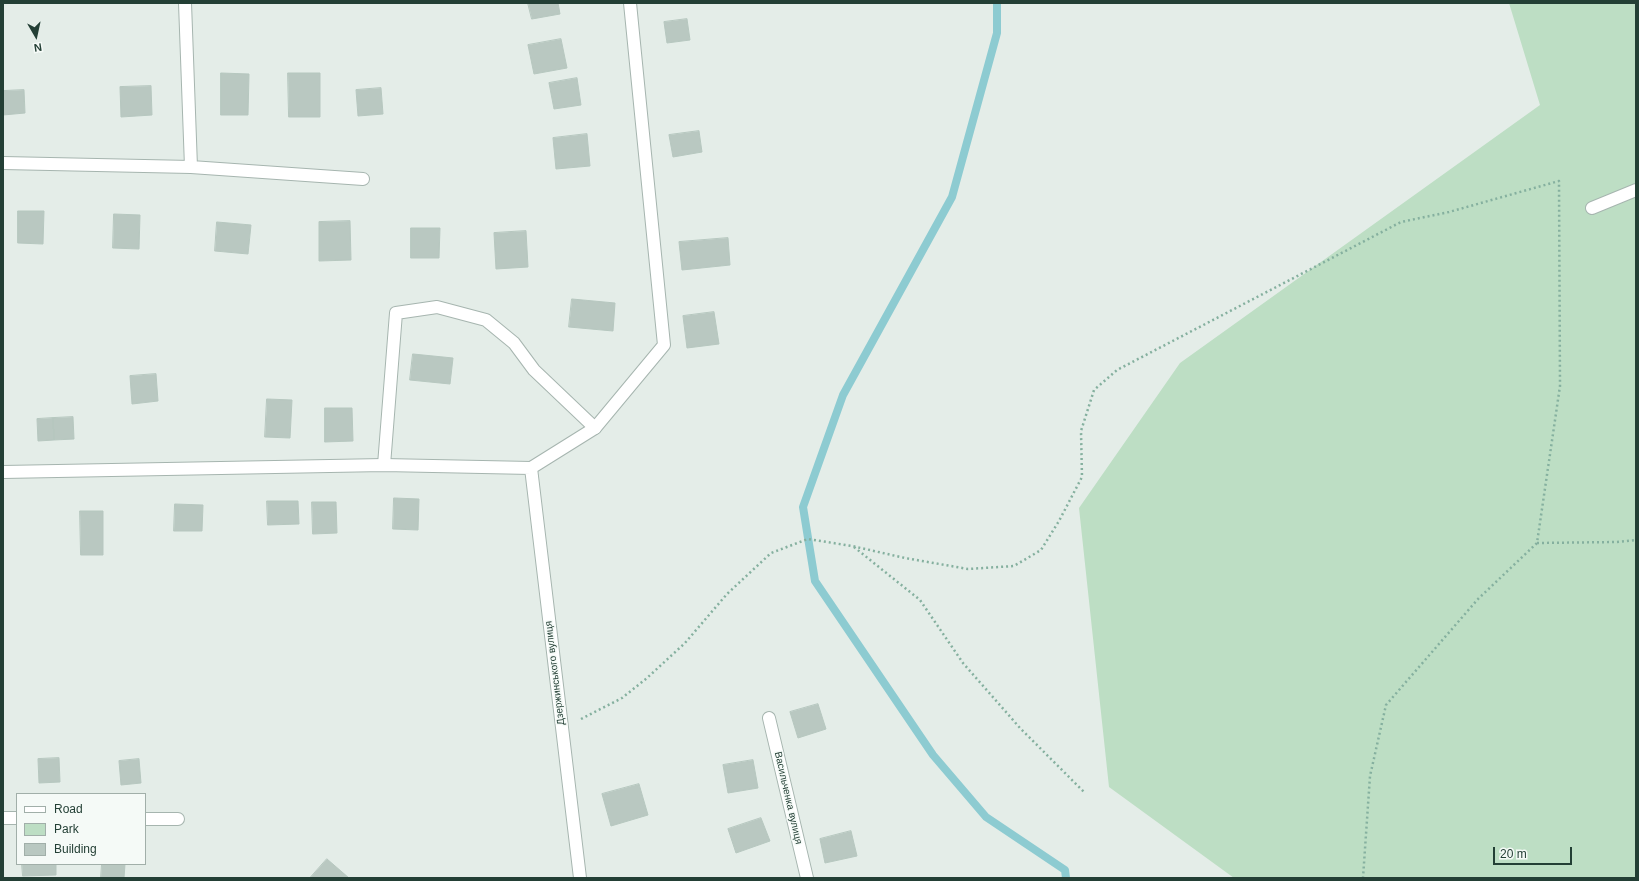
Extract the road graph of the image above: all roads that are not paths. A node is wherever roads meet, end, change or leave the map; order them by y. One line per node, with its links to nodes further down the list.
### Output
1 (186, 3): 4 (street)
2 (630, 3): 8 (street)
3 (3, 163): 4 (street)
4 (191, 167): 5 (street)
5 (363, 179)
6 (1636, 190): 7 (street)
7 (1592, 208)
8 (595, 428): 9 (street); 10 (street)
9 (384, 465): 10 (street); 11 (street)
10 (531, 468): 17 (street, Дзержинського вулиця)
11 (3, 472)
12 (769, 718): 18 (street, Васильченка вулиця)
13 (3, 818): 14 (street)
14 (16, 818)
15 (146, 819): 16 (street)
16 (178, 819)
17 (580, 878)
18 (807, 878)

